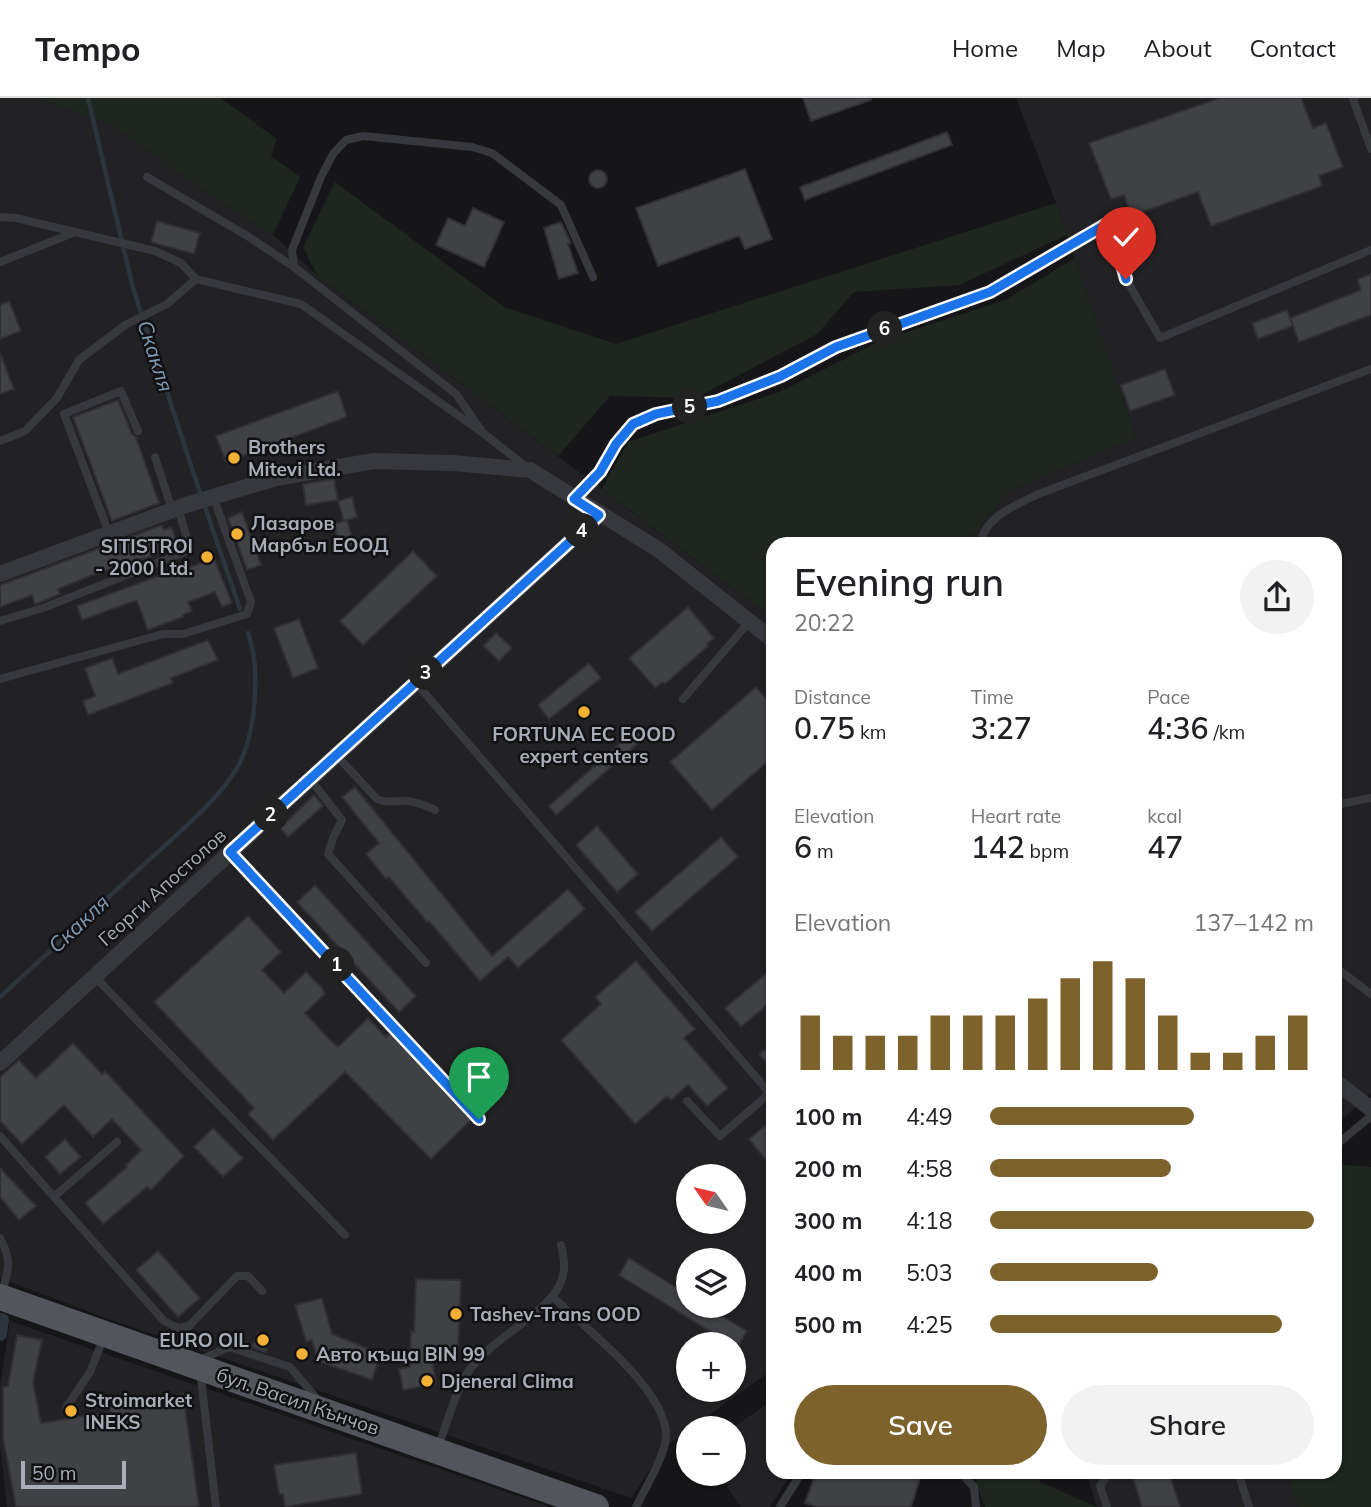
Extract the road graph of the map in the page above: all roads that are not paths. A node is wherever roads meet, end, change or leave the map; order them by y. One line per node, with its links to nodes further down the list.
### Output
1 (1355, 98): 2 (lane)
2 (1371, 149)
3 (147, 177): 8 (lane)
4 (0, 218): 5 (lane)
5 (73, 233): 7 (lane); 10 (lane)
6 (1371, 250): 18 (lane)
7 (0, 262)
8 (294, 267): 9 (lane); 13 (lane)
9 (593, 277)
10 (196, 279): 13 (lane); 14 (lane)
11 (1371, 369): 22 (lane)
12 (138, 431): 21 (lane)
13 (483, 433): 16 (lane)
14 (0, 441)
15 (155, 457): 19 (lane)
16 (530, 470): 17 (street); 18 (street)
17 (213, 496): 19 (street); 27 (lane)
18 (574, 499): 20 (street)
19 (175, 509): 21 (street); 24 (lane)
20 (599, 515): 25 (street); 28 (street, Георги Апостолов)
21 (109, 533): 23 (street)
22 (984, 537)
23 (0, 574)
24 (0, 621)
25 (749, 622): 26 (street); 29 (lane)
26 (766, 636)
27 (0, 679)
28 (416, 683): 30 (street, Георги Апостолов); 42 (lane)
29 (683, 699)
30 (336, 755): 31 (street, Георги Апостолов); 34 (lane)
31 (310, 779): 35 (street, Георги Апостолов); 36 (lane)
32 (1371, 798): 33 (lane)
33 (1342, 803)
34 (435, 810)
35 (230, 852): 38 (street, Георги Апостолов); 47 (lane)
36 (426, 963)
37 (1342, 972): 39 (lane)
38 (95, 976): 40 (street, Георги Апостолов); 52 (lane)
39 (1371, 994)
40 (0, 1063)
41 (1342, 1086): 45 (street)
42 (766, 1088)
43 (766, 1100): 44 (lane)
44 (687, 1101)
45 (1371, 1109)
46 (1371, 1116): 49 (lane)
47 (479, 1119)
48 (0, 1136): 51 (lane)
49 (1342, 1140)
50 (117, 1142): 51 (lane)
51 (55, 1196): 55 (lane)
52 (345, 1235)
53 (0, 1238): 56 (lane)
54 (561, 1245): 57 (lane)
55 (262, 1291)
56 (0, 1297): 58 (main road, бул. Васил Кънчов)
57 (553, 1297): 61 (lane); 68 (lane)
58 (105, 1334): 59 (main road, бул. Васил Кънчов); 60 (lane)
59 (195, 1365): 61 (main road, бул. Васил Кънчов); 66 (lane)
60 (66, 1408)
61 (437, 1450): 67 (main road, бул. Васил Кънчов)
62 (798, 1479): 69 (lane)
63 (967, 1479): 70 (lane)
64 (1105, 1479): 71 (lane)
65 (1240, 1479): 72 (lane)
66 (216, 1507)
67 (596, 1507)
68 (636, 1507)
69 (780, 1507)
70 (976, 1507)
71 (1107, 1507)
72 (1249, 1507)

